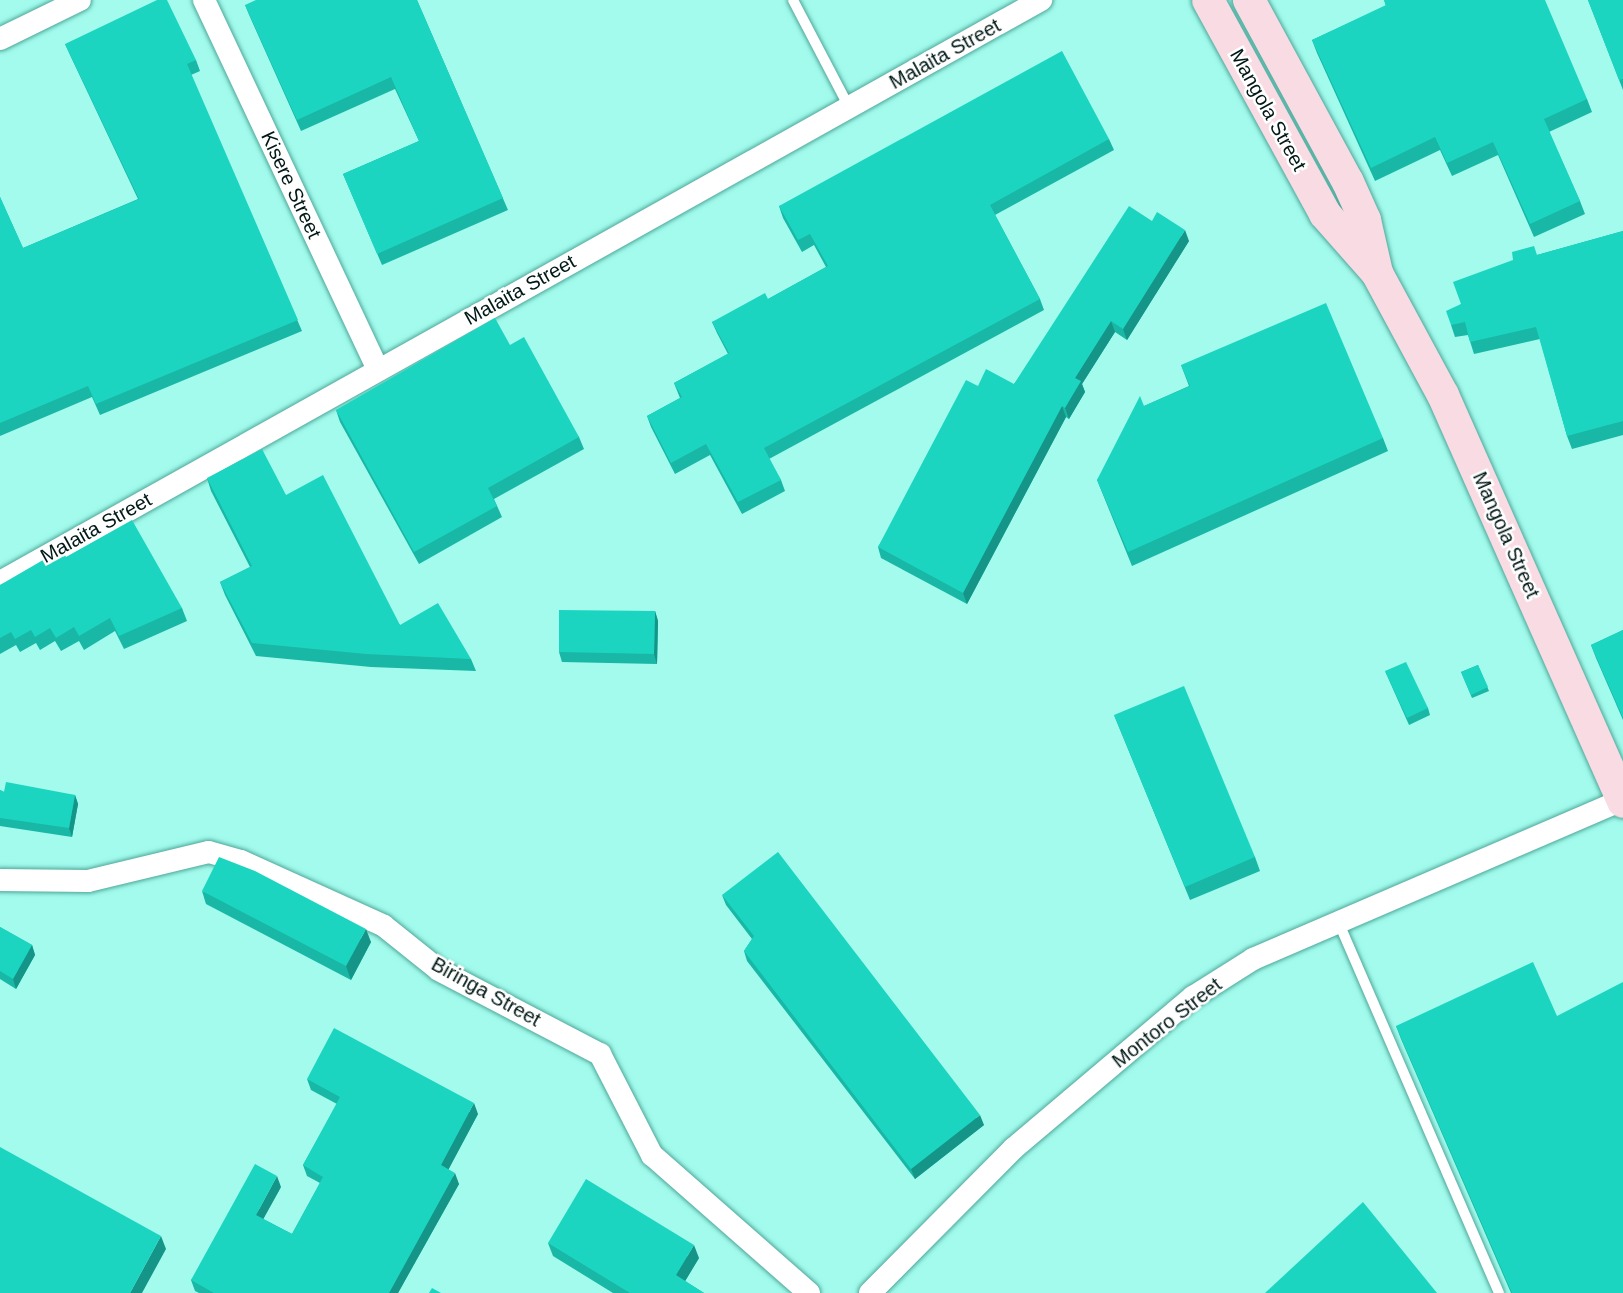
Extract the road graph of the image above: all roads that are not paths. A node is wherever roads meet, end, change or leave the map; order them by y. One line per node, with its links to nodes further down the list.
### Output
1 (80, 0): 7 (street)
2 (204, 0): 10 (street, Kisere Street)
3 (793, 0): 8 (lane)
4 (1041, 0): 8 (street, Malaita Street)
5 (1208, 0): 9 (main road, Mangola Street)
6 (1249, 0): 9 (main road, Mangola Street)
7 (0, 39)
8 (849, 107): 10 (street, Malaita Street)
9 (1377, 273): 12 (main road, Mangola Street)
10 (378, 369): 11 (street, Malaita Street)
11 (0, 582)
12 (1623, 801): 14 (street, Montoro Street)
13 (0, 880): 15 (street, Biringa Street)
14 (1338, 921): 16 (street, Montoro Street); 17 (lane)
15 (808, 1293)
16 (870, 1293)
17 (1499, 1293)

